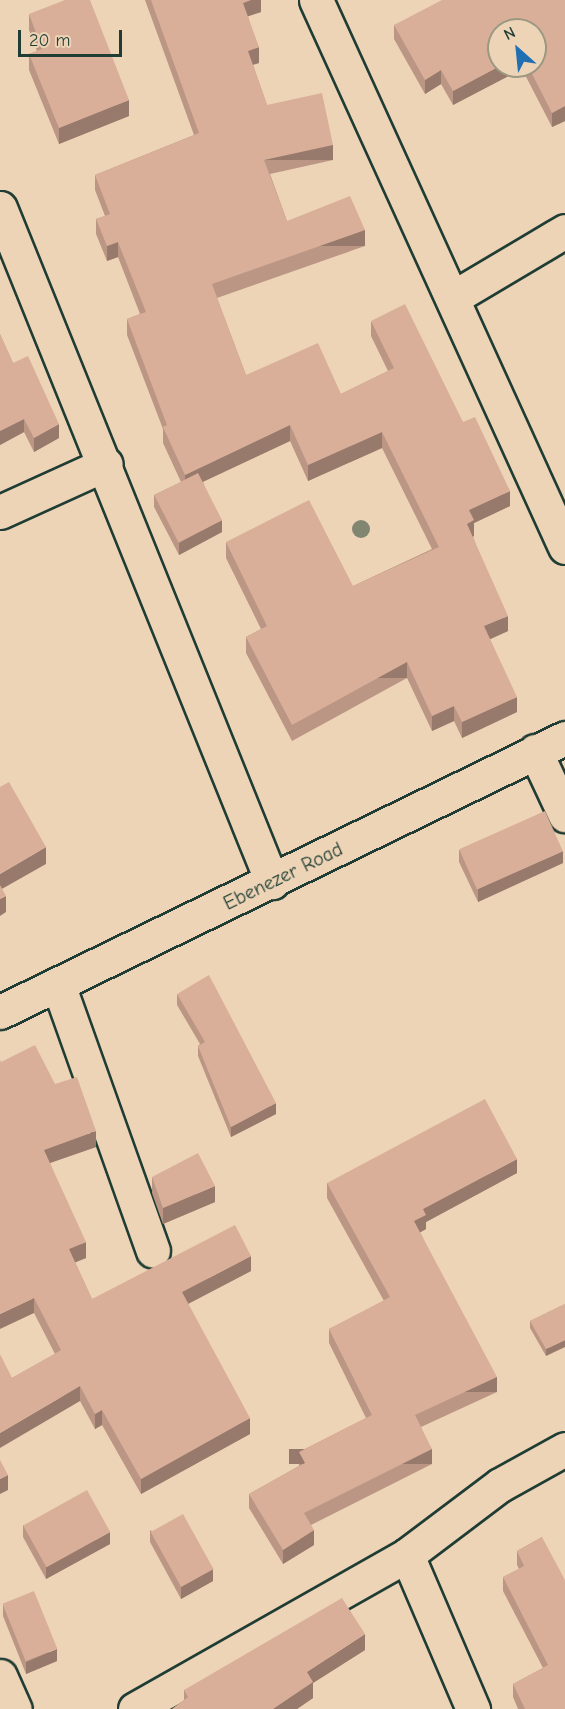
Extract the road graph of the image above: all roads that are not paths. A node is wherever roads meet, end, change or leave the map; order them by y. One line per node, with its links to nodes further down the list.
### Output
1 (316, 0): 4 (street)
2 (0, 208): 5 (street)
3 (565, 231): 4 (street)
4 (454, 297): 7 (street)
5 (106, 464): 6 (street); 11 (street)
6 (0, 512)
7 (565, 547)
8 (565, 738): 9 (street, Ebenezer Road)
9 (535, 751): 10 (street); 11 (street, Ebenezer Road)
10 (565, 815)
11 (272, 882): 12 (street, Ebenezer Road)
12 (58, 984): 13 (street, Ebenezer Road); 14 (street)
13 (0, 1012)
14 (153, 1251)
15 (565, 1449): 16 (street)
16 (406, 1556): 19 (street); 20 (street)
17 (0, 1676): 18 (street)
18 (15, 1709)
19 (135, 1709)
20 (473, 1709)

